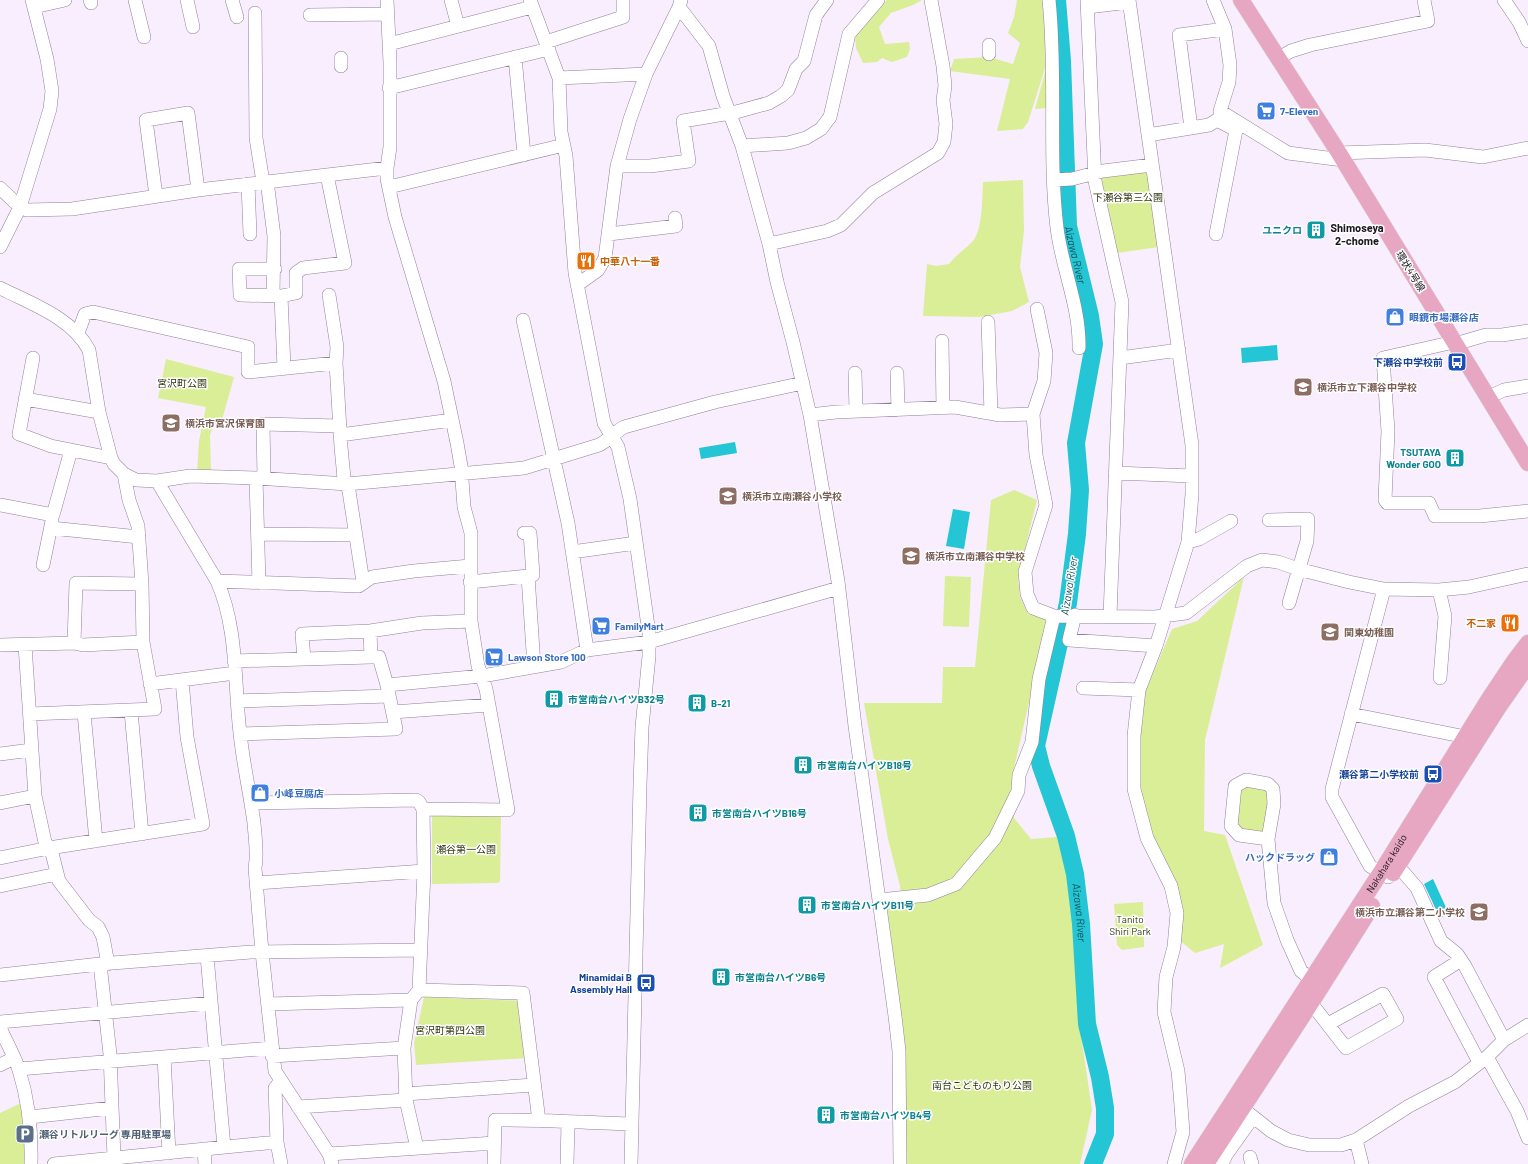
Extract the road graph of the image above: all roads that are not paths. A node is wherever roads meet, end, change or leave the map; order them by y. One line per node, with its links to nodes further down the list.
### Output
1 (65, 0): 19 (street)
2 (135, 0): 28 (street)
3 (187, 0): 26 (street)
4 (232, 0): 24 (street)
5 (387, 0): 22 (street)
6 (451, 0): 25 (street)
7 (623, 0): 31 (street)
8 (828, 0): 37 (street)
9 (878, 0): 41 (street)
10 (931, 0): 63 (street)
11 (1049, 0): 50 (street)
12 (1212, 0): 27 (street)
13 (1241, 0): 33 (main road, 環状4号線)
14 (1424, 0): 33 (street)
15 (1504, 0): 29 (street)
16 (1129, 1): 20 (street); 39 (street)
17 (531, 2): 25 (street); 31 (street)
18 (680, 3): 34 (street); 37 (street)
19 (33, 4): 57 (street)
20 (1087, 4): 48 (street)
21 (255, 13): 51 (street)
22 (388, 14): 23 (street); 30 (street)
23 (310, 15)
24 (237, 17)
25 (458, 26): 30 (street)
26 (193, 27)
27 (1225, 29): 38 (street); 44 (street)
28 (144, 37)
29 (1528, 41)
30 (389, 44): 36 (street)
31 (548, 45): 32 (street); 35 (street)
32 (514, 57): 36 (street); 43 (street)
33 (1279, 58): 44 (main road, 環状4号線)
34 (646, 74): 35 (street); 46 (street)
35 (559, 78): 40 (street)
36 (389, 88): 47 (street)
37 (730, 113): 41 (street); 46 (street)
38 (1191, 128): 39 (street); 62 (street)
39 (1148, 135): 45 (street)
40 (564, 145): 43 (street); 66 (street)
41 (742, 146): 63 (street)
42 (1528, 148): 44 (street)
43 (524, 155): 53 (street)
44 (1341, 156): 76 (main road, 環状4号線)
45 (1152, 165): 48 (street); 78 (street)
46 (617, 166): 61 (street)
47 (387, 168): 49 (street); 53 (street)
48 (1095, 174): 50 (street); 80 (street)
49 (327, 175): 51 (street); 69 (street)
50 (1062, 179): 77 (street)
51 (265, 182): 52 (street); 65 (street)
52 (248, 184): 55 (street); 60 (street)
53 (389, 187): 96 (street)
54 (0, 188): 57 (street)
55 (198, 190): 56 (street); 56 (street)
56 (156, 196): 57 (street)
57 (20, 207): 59 (street)
58 (675, 218): 61 (street)
59 (3, 234): 64 (street)
60 (250, 234)
61 (609, 234): 66 (street)
62 (1216, 234)
63 (769, 244): 85 (street)
64 (0, 247)
65 (275, 269): 69 (street); 69 (street)
66 (577, 285): 98 (street)
67 (0, 288): 74 (street)
68 (329, 295): 81 (street)
69 (277, 296): 82 (street)
70 (1037, 309): 94 (street)
71 (523, 320): 101 (street)
72 (988, 322): 93 (street)
73 (1528, 331): 76 (street)
74 (78, 334): 82 (street); 92 (street)
75 (942, 341): 89 (street)
76 (1454, 343): 87 (main road, 環状4号線); 111 (street)
77 (1080, 348)
78 (1179, 350): 80 (street); 106 (street)
79 (33, 358): 88 (street)
80 (1120, 358): 104 (street)
81 (336, 363): 82 (street); 97 (street)
82 (284, 368)
83 (855, 373): 91 (street)
84 (897, 373): 90 (street)
85 (803, 383): 95 (street); 98 (street)
86 (1528, 386): 87 (street)
87 (1488, 397): 102 (main road, 環状4号線)
88 (25, 399): 92 (street); 99 (street)
89 (943, 408): 90 (street); 93 (street)
90 (898, 410): 91 (street)
91 (856, 411): 95 (street)
92 (99, 412): 100 (street)
93 (991, 413): 94 (street)
94 (1033, 414): 138 (street)
95 (810, 415): 133 (street)
96 (452, 420): 97 (street); 103 (street)
97 (340, 430): 107 (street); 109 (street)
98 (612, 436): 101 (street); 121 (street)
99 (70, 450): 100 (street); 112 (street)
100 (111, 458): 105 (street)
101 (554, 459): 103 (street); 122 (street)
102 (1528, 463)
103 (462, 473): 109 (street); 124 (street)
104 (1116, 473): 106 (street); 139 (street)
105 (124, 474): 108 (street); 119 (street)
106 (1192, 476): 120 (street)
107 (260, 478): 108 (street); 109 (street); 117 (street)
108 (157, 481): 128 (street)
109 (347, 484): 118 (street)
110 (0, 505): 112 (street)
111 (1528, 511)
112 (53, 515): 115 (street)
113 (1269, 520): 125 (street)
114 (1231, 521): 120 (street)
115 (51, 528): 119 (street); 123 (street)
116 (524, 533): 127 (street)
117 (258, 534): 118 (street); 131 (street)
118 (355, 535): 129 (street)
119 (139, 537): 132 (street)
120 (1188, 542): 137 (street)
121 (636, 543): 122 (street); 143 (street)
122 (572, 552): 149 (street)
123 (43, 565)
124 (470, 566): 129 (street); 130 (street)
125 (1298, 569): 134 (street); 136 (street); 137 (street)
126 (1528, 574): 135 (street)
127 (528, 576): 130 (street); 153 (street)
128 (217, 581): 131 (street); 154 (street)
129 (363, 582): 131 (street)
130 (470, 582): 140 (street)
131 (259, 583)
132 (142, 584): 142 (street); 144 (street)
133 (839, 588): 143 (street); 187 (street)
134 (1384, 588): 135 (street); 168 (street)
135 (1439, 590): 156 (street)
136 (1288, 603)
137 (1165, 615): 139 (street); 148 (street)
138 (1065, 616): 139 (street); 148 (street); 187 (street)
139 (1110, 616)
140 (471, 621): 141 (street); 155 (street)
141 (370, 631): 150 (street); 151 (street)
142 (143, 642): 144 (street); 158 (street)
143 (649, 642): 149 (street); 223 (street)
144 (74, 643): 147 (street)
145 (1528, 643): 170 (main road, Nakahara kaido)
146 (0, 645): 147 (street)
147 (25, 645): 167 (street)
148 (1156, 646): 161 (street)
149 (587, 650): 153 (street)
150 (371, 657): 151 (street); 160 (street)
151 (304, 659): 154 (street)
152 (1528, 665): 182 (main road, Nakahara kaido)
153 (534, 666): 155 (street)
154 (235, 667): 157 (street); 162 (street)
155 (482, 676): 160 (street); 163 (street)
156 (1440, 678)
157 (182, 680): 158 (street); 177 (street)
158 (150, 684): 164 (street)
159 (1083, 688): 161 (street)
160 (388, 690): 162 (street); 165 (street)
161 (1139, 690): 242 (street)
162 (237, 701): 169 (street)
163 (489, 705): 165 (street); 176 (street)
164 (131, 711): 166 (street); 177 (street)
165 (393, 712): 169 (street)
166 (84, 713): 167 (street); 179 (street)
167 (30, 714): 171 (street)
168 (1351, 714): 170 (street); 182 (street)
169 (240, 734): 175 (street)
170 (1466, 737): 182 (main road, Nakahara kaido)
171 (31, 750): 172 (street); 173 (street)
172 (0, 754)
173 (35, 796): 174 (street); 180 (street)
174 (0, 803)
175 (251, 803): 176 (street); 185 (street)
176 (423, 809): 183 (street)
177 (142, 834): 179 (street)
178 (1268, 839): 178 (street); 194 (street)
179 (96, 841): 180 (street)
180 (49, 848): 181 (street); 184 (street)
181 (0, 858)
182 (1389, 870): 191 (street); 194 (main road, Nakahara kaido); 198 (main road, Nakahara kaido)
183 (424, 871): 185 (street); 188 (street)
184 (57, 874): 186 (street); 192 (street)
185 (257, 883): 189 (street)
186 (0, 886)
187 (879, 900): 241 (street)
188 (421, 950): 189 (street); 195 (street)
189 (262, 952): 190 (street); 199 (street)
190 (207, 956): 192 (street); 197 (street)
191 (1461, 960): 205 (street); 210 (street)
192 (104, 964): 193 (street); 200 (street)
193 (0, 975)
194 (1311, 979): 243 (main road, Nakahara kaido)
195 (419, 990): 196 (street); 215 (street)
196 (411, 1000): 199 (street); 206 (street)
197 (211, 1003): 200 (street); 207 (street)
198 (1311, 1003): 202 (street); 220 (main road, Nakahara kaido)
199 (268, 1004): 208 (street)
200 (105, 1013): 201 (street); 211 (street)
201 (0, 1022)
202 (1328, 1024): 202 (street)
203 (1528, 1025): 205 (street)
204 (0, 1028): 212 (street)
205 (1504, 1040): 210 (street)
206 (404, 1048): 208 (street); 216 (street)
207 (216, 1052): 208 (street); 209 (street); 228 (street)
208 (272, 1052): 214 (street)
209 (164, 1057): 211 (street); 231 (street)
210 (1483, 1059): 224 (street); 225 (street)
211 (110, 1061): 212 (street); 218 (street)
212 (16, 1063): 213 (street); 219 (street)
213 (0, 1065)
214 (281, 1081): 217 (street); 226 (street)
215 (534, 1085): 216 (street); 221 (street)
216 (405, 1097): 217 (street); 229 (street)
217 (298, 1107): 233 (street)
218 (112, 1108): 219 (street); 232 (street)
219 (29, 1112): 234 (street)
220 (1248, 1112): 225 (street); 244 (main road, Nakahara kaido); 245 (street)
221 (539, 1121): 222 (street); 227 (street)
222 (568, 1122): 223 (street); 239 (street)
223 (632, 1124): 240 (street)
224 (1528, 1138)
225 (1356, 1140): 246 (street)
226 (277, 1142): 228 (street); 237 (street)
227 (495, 1143): 229 (street); 238 (street)
228 (224, 1147): 230 (street)
229 (417, 1148): 233 (street)
230 (204, 1149): 231 (street); 236 (street)
231 (169, 1153): 232 (street)
232 (114, 1158): 235 (street)
233 (330, 1159)
234 (31, 1164)
235 (54, 1164)
236 (205, 1164)
237 (281, 1164)
238 (494, 1164)
239 (566, 1164)
240 (631, 1164)
241 (900, 1164)
242 (1174, 1164)
243 (1192, 1164)
244 (1206, 1164)
245 (1222, 1164)
246 (1362, 1164)

